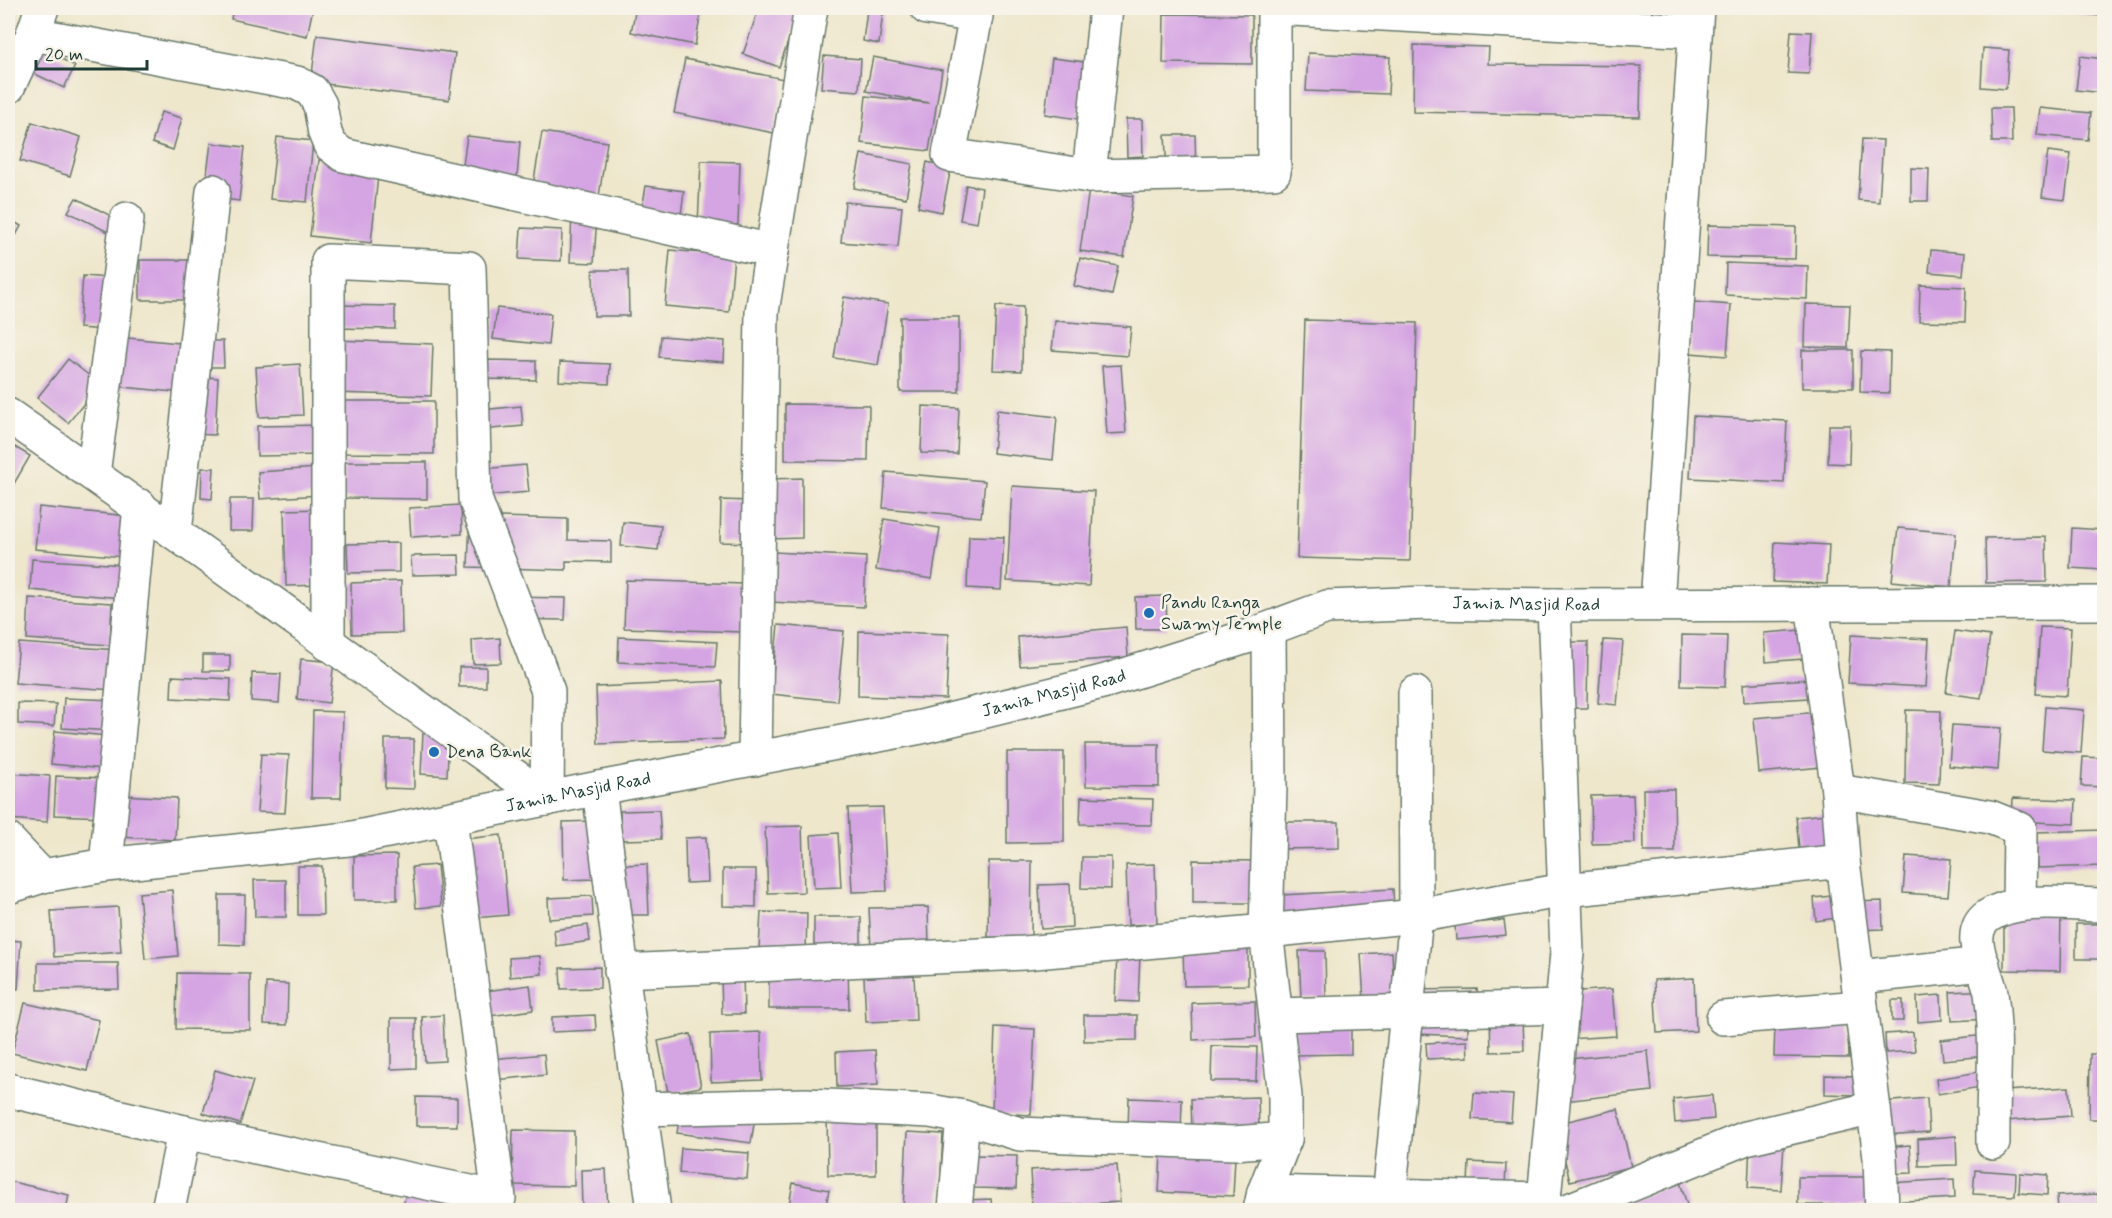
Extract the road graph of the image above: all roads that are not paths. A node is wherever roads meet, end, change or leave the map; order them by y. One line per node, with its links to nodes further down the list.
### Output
1 (811, 8): 12 (street)
2 (927, 8): 5 (street)
3 (1106, 8): 9 (street)
4 (1274, 8): 6 (street); 9 (street)
5 (978, 12): 9 (street)
6 (1696, 19): 18 (street)
7 (37, 21): 8 (street); 12 (street)
8 (8, 87)
9 (1089, 176)
10 (213, 191): 16 (street)
11 (127, 219): 14 (street)
12 (772, 251): 24 (street)
13 (8, 415): 14 (street)
14 (93, 474): 15 (street)
15 (140, 506): 16 (street); 31 (street)
16 (175, 532): 22 (street)
17 (2104, 603): 19 (street, Jamia Masjid Road)
18 (1657, 604): 19 (street, Jamia Masjid Road); 20 (street, Jamia Masjid Road)
19 (1812, 604): 26 (street)
20 (1554, 605): 21 (street, Jamia Masjid Road); 34 (street)
21 (1269, 629): 24 (street, Jamia Masjid Road); 38 (street)
22 (328, 644): 27 (street); 27 (street)
23 (1415, 693): 37 (street)
24 (755, 759): 25 (street, Jamia Masjid Road)
25 (599, 788): 27 (street, Jamia Masjid Road); 40 (street)
26 (1838, 791): 30 (street); 35 (street)
27 (548, 799): 28 (street, Jamia Masjid Road)
28 (450, 819): 31 (street, Jamia Masjid Road); 55 (street)
29 (8, 840): 32 (street)
30 (1843, 861): 34 (street); 41 (street)
31 (106, 865): 32 (street, Jamia Masjid Road)
32 (42, 876): 33 (street, Jamia Masjid Road)
33 (8, 888)
34 (1565, 890): 37 (street); 42 (street)
35 (2019, 904): 36 (street); 39 (street)
36 (2104, 905)
37 (1416, 916): 38 (street); 43 (street)
38 (1266, 931): 40 (street); 44 (street)
39 (1983, 964): 41 (street); 52 (street)
40 (621, 971): 48 (street)
41 (1859, 992): 45 (street); 47 (street)
42 (1562, 1007): 43 (street); 56 (street)
43 (1407, 1011): 44 (street); 54 (street)
44 (1276, 1015): 51 (street)
45 (1723, 1018)
46 (8, 1090): 50 (street)
47 (1874, 1108): 56 (street); 60 (street)
48 (640, 1109): 49 (street); 58 (street)
49 (963, 1117): 51 (street); 59 (street)
50 (184, 1132): 55 (street); 57 (street)
51 (1285, 1138): 53 (street)
52 (1993, 1143)
53 (1262, 1201): 54 (street)
54 (1389, 1203): 56 (street)
55 (511, 1204)
56 (1553, 1207)
57 (168, 1210)
58 (654, 1210)
59 (955, 1210)
60 (1882, 1210)

